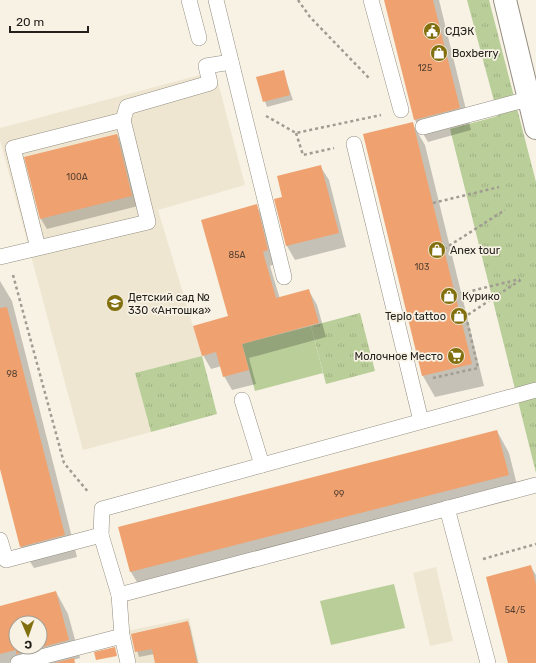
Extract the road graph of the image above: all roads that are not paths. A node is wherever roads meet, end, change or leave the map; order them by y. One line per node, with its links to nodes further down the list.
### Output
1 (189, 0): 5 (lane)
2 (216, 0): 6 (lane)
3 (371, 0): 8 (lane)
4 (505, 0): 7 (street)
5 (199, 38)
6 (231, 62): 9 (lane); 15 (lane)
7 (528, 99): 10 (lane); 11 (street)
8 (401, 110)
9 (122, 120): 13 (lane); 13 (lane)
10 (422, 127)
11 (536, 128)
12 (354, 144): 18 (lane)
13 (38, 248): 14 (lane)
14 (4, 256)
15 (284, 277)
16 (536, 390): 18 (lane)
17 (242, 400): 19 (lane)
18 (421, 421): 19 (lane)
19 (262, 465): 22 (lane)
20 (536, 485): 21 (lane)
21 (447, 508): 24 (lane); 28 (lane)
22 (102, 535): 23 (lane); 24 (lane)
23 (0, 540)
24 (119, 595): 25 (lane)
25 (122, 636): 26 (lane); 27 (lane)
26 (18, 663)
27 (128, 663)
28 (488, 663)

